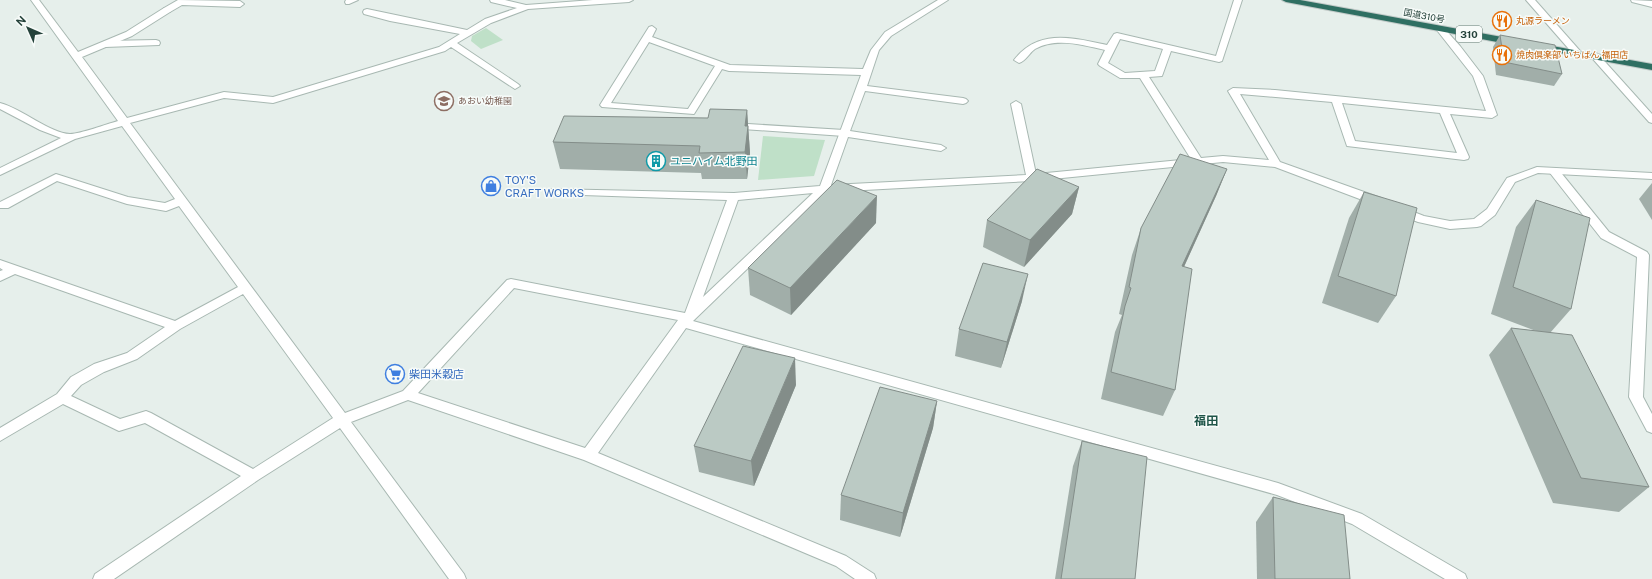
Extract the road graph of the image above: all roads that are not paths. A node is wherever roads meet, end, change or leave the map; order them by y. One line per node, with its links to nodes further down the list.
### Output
1 (35, 0): 21 (street)
2 (494, 0): 11 (street)
3 (629, 0): 11 (street)
4 (944, 0): 26 (street)
5 (1238, 0): 19 (street)
6 (1286, 0): 13 (highway, 国道310号 / 310)
7 (1530, 0): 20 (street)
8 (1635, 0): 10 (street)
9 (240, 4): 17 (street)
10 (1652, 4)
11 (527, 7): 14 (street)
12 (367, 12): 14 (street)
13 (1440, 29): 20 (highway, 国道310号 / 310); 34 (street)
14 (468, 33): 16 (street)
15 (156, 43): 17 (street)
16 (451, 43): 28 (street); 36 (street)
17 (105, 44): 21 (street)
18 (1110, 48): 19 (street); 23 (street); 27 (street)
19 (1168, 48): 27 (street)
20 (1578, 54): 22 (highway, 国道310号 / 310)
21 (77, 56): 36 (street)
22 (1595, 56): 25 (highway, 国道310号 / 310); 35 (street)
23 (1018, 60)
24 (720, 65): 24 (street); 26 (street)
25 (1652, 67)
26 (867, 72): 29 (street)
27 (1143, 76): 41 (street)
28 (515, 86)
29 (861, 88): 31 (street); 38 (street)
30 (1336, 99): 34 (street); 34 (street); 42 (street)
31 (963, 101)
32 (1016, 104): 46 (street)
33 (0, 106): 39 (street)
34 (1444, 110)
35 (1652, 120)
36 (124, 122): 39 (street); 50 (street)
37 (726, 126): 38 (street)
38 (844, 133): 40 (street); 47 (street)
39 (71, 137): 44 (street)
40 (941, 148)
41 (1198, 162): 42 (street); 46 (street)
42 (1276, 164): 43 (street)
43 (1554, 171): 45 (street); 61 (street)
44 (0, 172)
45 (1652, 176)
46 (1032, 178): 47 (street)
47 (824, 189): 49 (street); 56 (street)
48 (554, 191): 49 (street)
49 (734, 197): 56 (street)
50 (181, 201): 51 (street); 55 (street)
51 (4, 205)
52 (0, 264): 53 (street)
53 (13, 269): 54 (street); 57 (street)
54 (0, 277)
55 (245, 288): 57 (street); 60 (street)
56 (686, 320): 58 (street); 63 (street); 68 (street)
57 (176, 326): 59 (street)
58 (408, 395): 60 (street); 63 (street)
59 (62, 398): 62 (street); 64 (street)
60 (341, 420): 64 (street); 66 (street)
61 (1652, 427)
62 (0, 435)
63 (588, 455): 67 (street)
64 (253, 476): 65 (street)
65 (101, 579)
66 (458, 579)
67 (868, 579)
68 (1459, 579)

